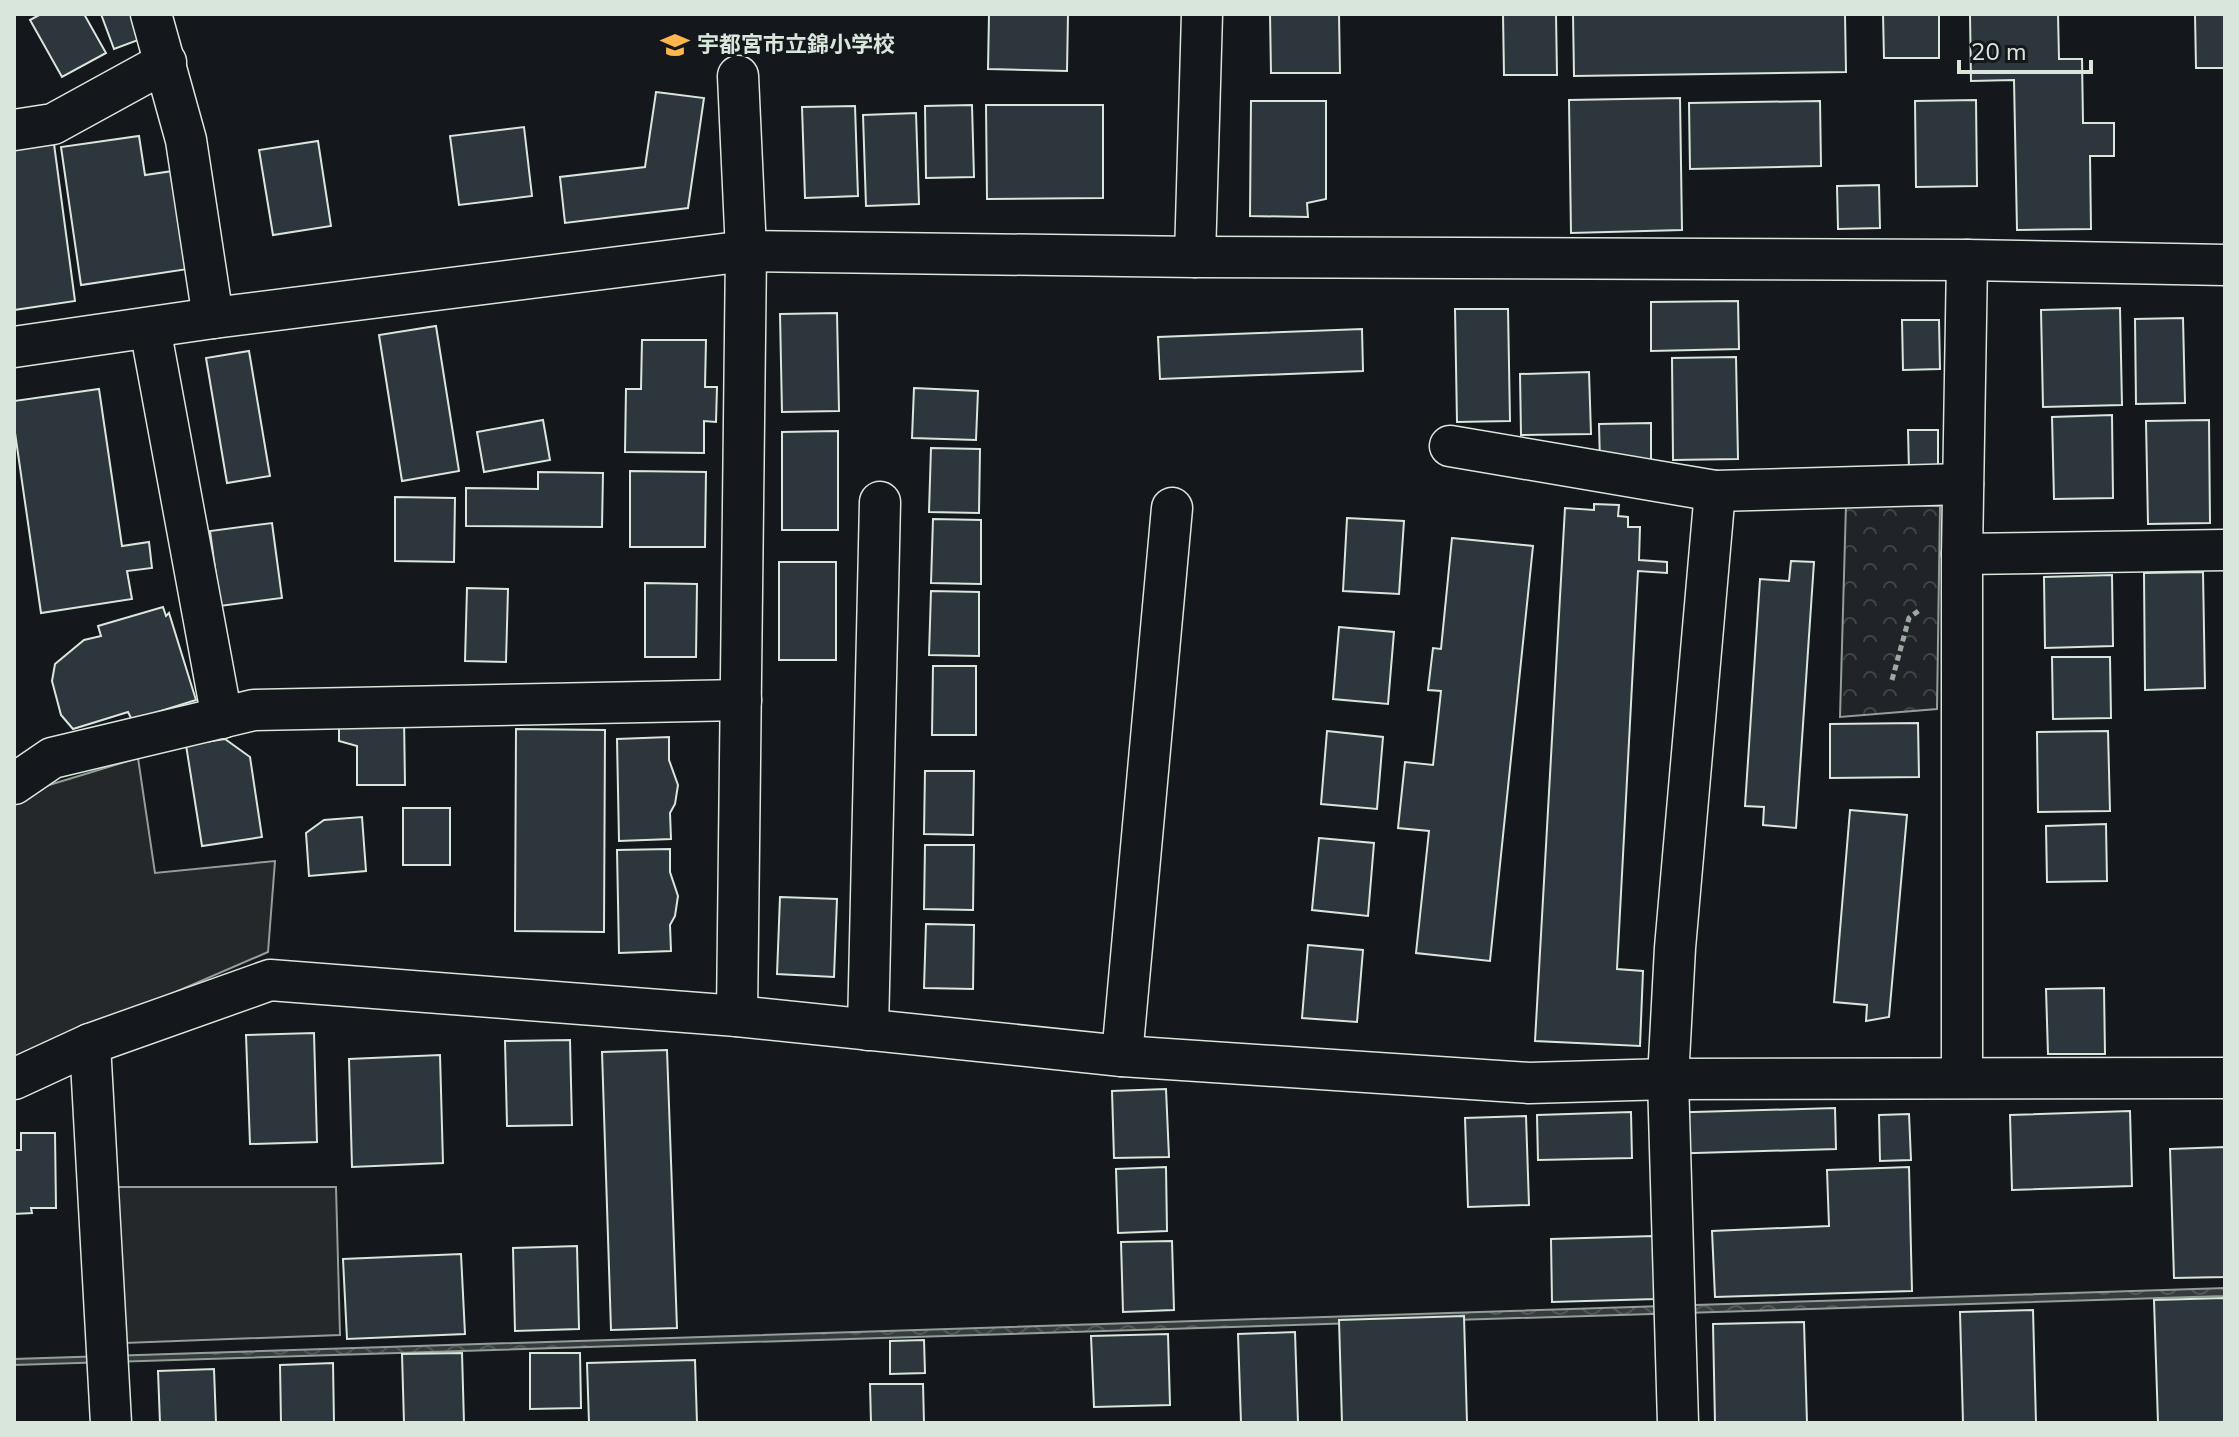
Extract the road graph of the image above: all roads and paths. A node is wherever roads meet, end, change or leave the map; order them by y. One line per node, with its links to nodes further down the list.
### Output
1 (151, 14): 3 (street)
2 (1202, 14): 7 (street)
3 (166, 62): 5 (street); 10 (street)
4 (738, 76): 6 (street)
5 (14, 130)
6 (746, 251): 7 (street); 10 (street); 20 (street)
7 (1195, 257): 8 (street)
8 (1967, 260): 9 (street); 14 (street)
9 (2225, 265)
10 (213, 318): 11 (street)
11 (150, 328): 12 (street); 21 (street)
12 (14, 347)
13 (1450, 446): 15 (street)
14 (1963, 484): 15 (street); 19 (street)
15 (1715, 491): 31 (street)
16 (880, 502): 25 (street)
17 (1172, 508): 27 (street)
18 (2225, 550): 19 (street)
19 (1962, 554): 28 (street)
20 (741, 700): 21 (street); 24 (street)
21 (222, 718): 22 (street)
22 (33, 759): 23 (street)
23 (14, 784)
24 (737, 1016): 25 (street); 26 (street)
25 (868, 1030): 27 (street)
26 (90, 1044): 30 (street); 32 (street)
27 (1122, 1056): 31 (street)
28 (1962, 1077): 29 (street); 31 (street)
29 (2225, 1078)
30 (14, 1079)
31 (1668, 1079): 33 (street)
32 (111, 1423)
33 (1678, 1423)

